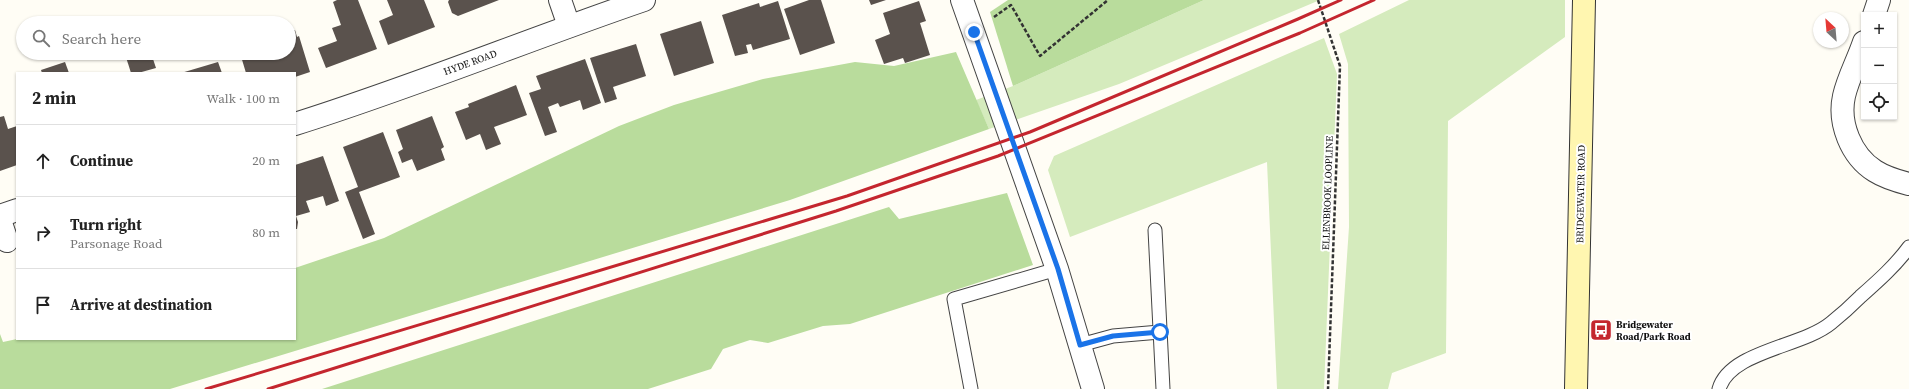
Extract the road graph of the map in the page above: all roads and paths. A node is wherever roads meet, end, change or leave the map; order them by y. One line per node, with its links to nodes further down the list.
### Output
1 (560, 0): 9 (street)
2 (644, 0): 9 (street, HYDE ROAD)
3 (962, 0): 10 (street)
4 (1108, 0): 10 (path)
5 (1318, 0): 26 (path, ELLENBROOK LOOPLINE)
6 (1584, 0): 27 (main road, BRIDGEWATER ROAD)
7 (1879, 0): 8 (street)
8 (1875, 12)
9 (569, 26): 12 (street, HYDE ROAD)
10 (974, 32): 20 (street)
11 (1862, 48): 13 (street)
12 (296, 124)
13 (1909, 184)
14 (16, 210): 15 (street)
15 (0, 216)
16 (0, 220): 18 (street)
17 (1155, 230): 21 (lane)
18 (7, 242)
19 (1909, 247): 28 (lane)
20 (1058, 269): 22 (street); 23 (lane)
21 (1160, 332): 22 (lane); 25 (lane)
22 (1080, 345): 24 (street)
23 (971, 389)
24 (1093, 389)
25 (1163, 389)
26 (1328, 389)
27 (1576, 389)
28 (1719, 389)

